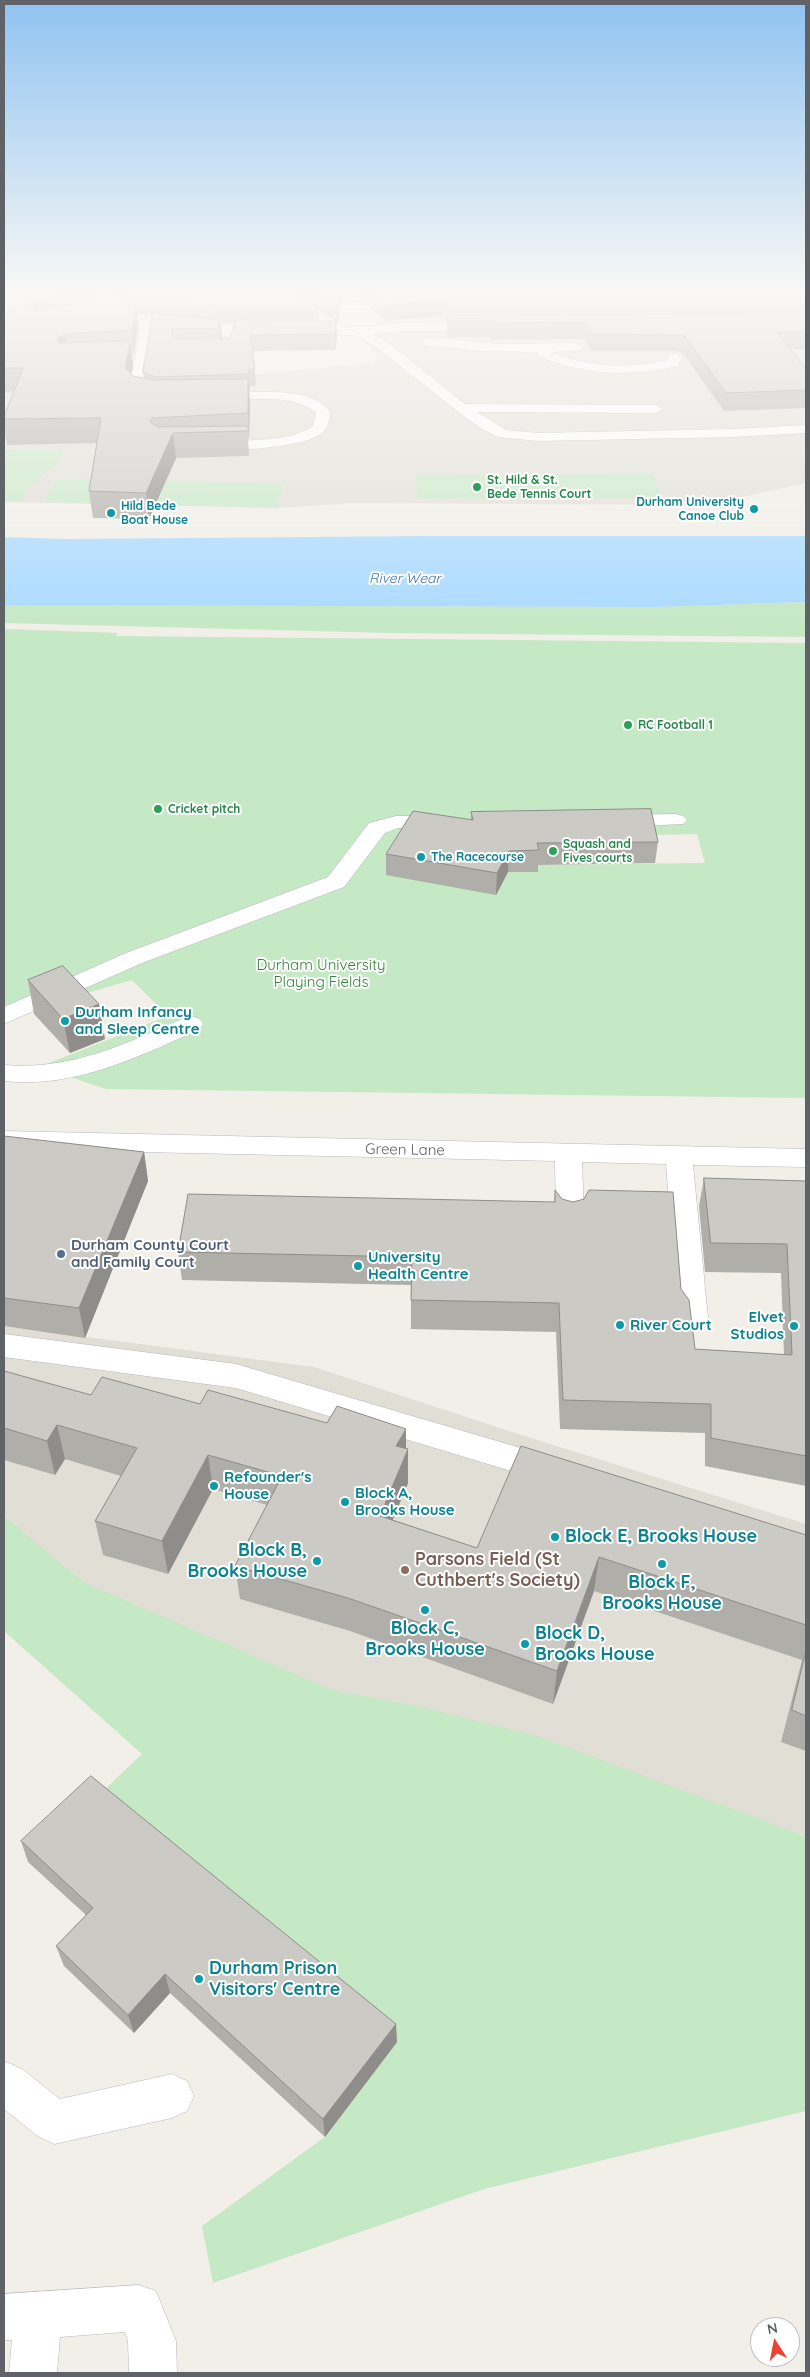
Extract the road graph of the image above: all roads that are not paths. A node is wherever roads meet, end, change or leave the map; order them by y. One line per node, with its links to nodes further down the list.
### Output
1 (311, 403): 6 (street)
2 (456, 403): 3 (street)
3 (462, 408): 4 (street); 5 (street)
4 (656, 409)
5 (806, 429)
6 (197, 446)
7 (676, 820): 8 (street)
8 (596, 821)
9 (466, 822): 10 (street)
10 (4, 1016)
11 (191, 1024): 12 (street)
12 (4, 1073)
13 (4, 1140): 14 (street, Green Lane)
14 (568, 1154): 15 (street, Green Lane); 17 (street)
15 (679, 1156): 16 (street, Green Lane); 18 (street)
16 (806, 1158)
17 (570, 1219)
18 (694, 1318)
19 (4, 1345): 20 (street)
20 (578, 1478)
21 (4, 2085): 22 (street)
22 (172, 2096)
23 (21, 2315): 24 (street); 25 (street)
24 (33, 2373)
25 (153, 2373)

